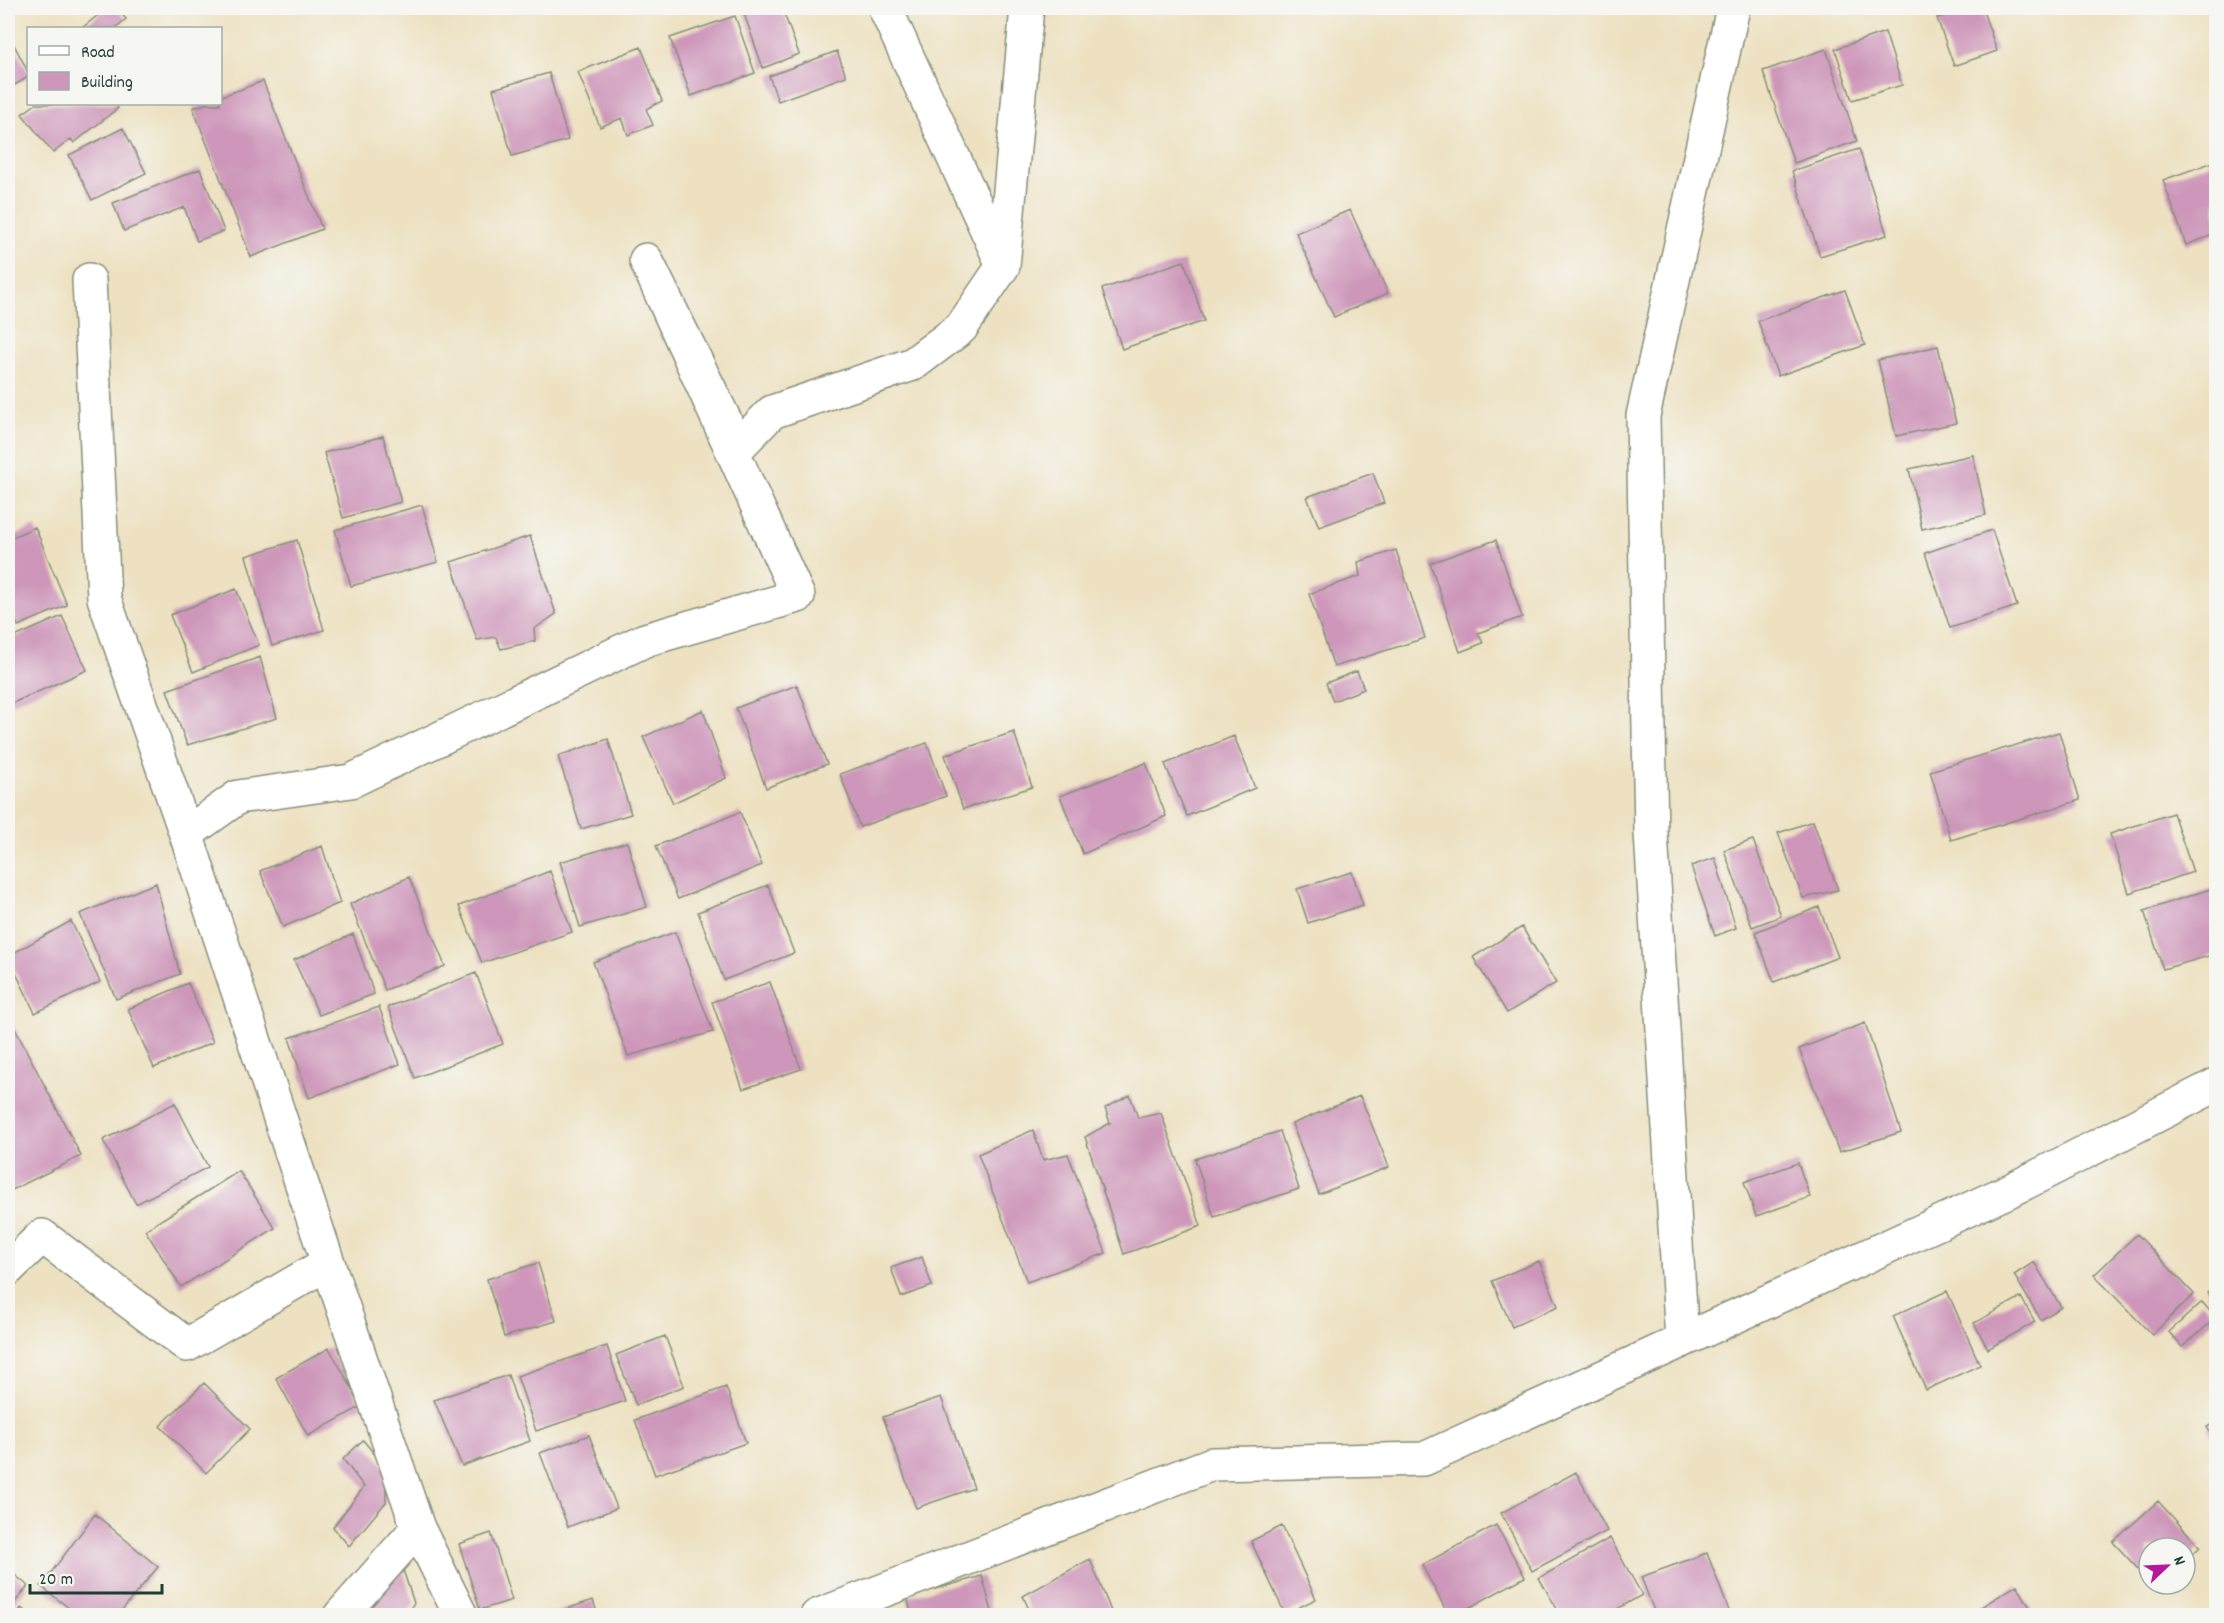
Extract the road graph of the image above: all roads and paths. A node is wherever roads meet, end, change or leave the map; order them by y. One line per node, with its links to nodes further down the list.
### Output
1 (885, 8): 4 (street)
2 (1027, 8): 4 (street)
3 (1733, 8): 10 (street)
4 (1003, 266): 6 (street)
5 (89, 280): 6 (street)
6 (186, 834): 8 (street)
7 (2217, 1085): 10 (street)
8 (328, 1263): 9 (street); 11 (street)
9 (8, 1269)
10 (1682, 1341): 12 (street)
11 (418, 1528): 13 (street); 14 (street)
12 (863, 1608): 15 (street)
13 (340, 1616)
14 (461, 1616)
15 (816, 1616)

